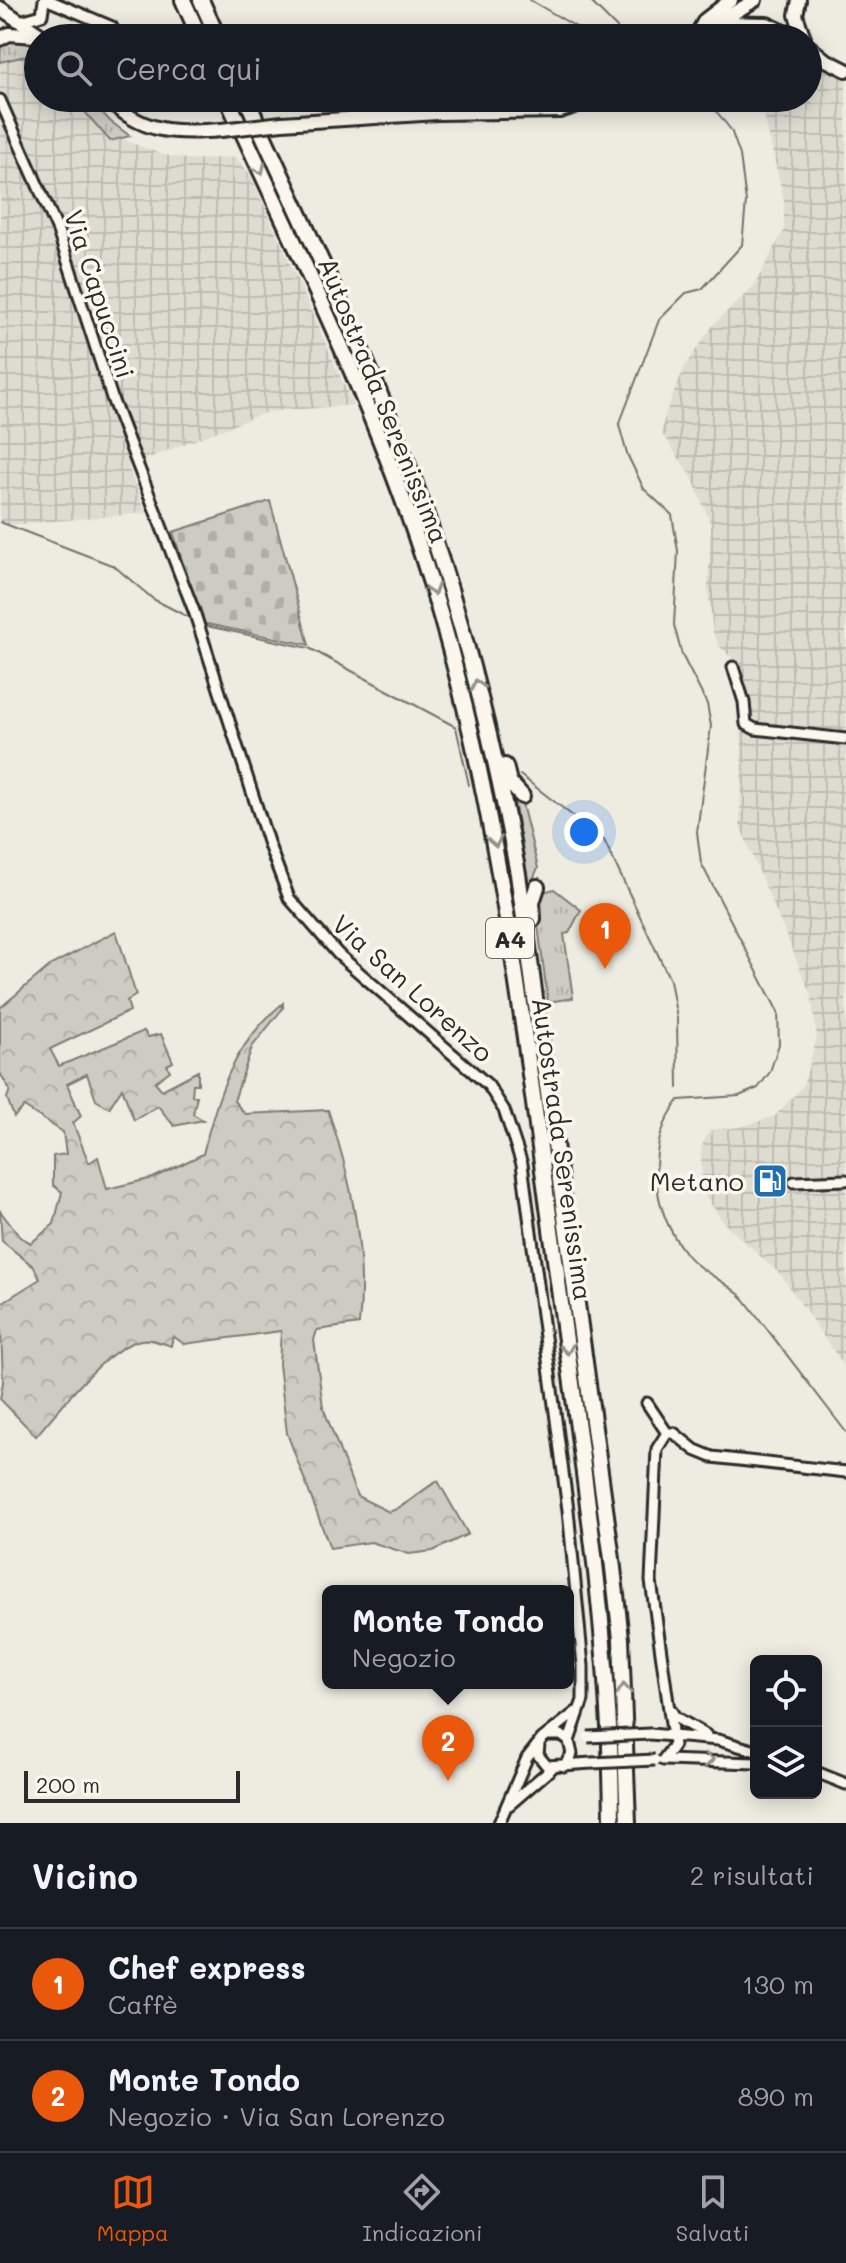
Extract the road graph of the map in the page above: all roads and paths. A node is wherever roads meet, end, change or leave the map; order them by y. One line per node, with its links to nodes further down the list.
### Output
1 (46, 0): 7 (street); 9 (street)
2 (183, 0): 10 (highway)
3 (201, 0): 11 (highway)
4 (731, 0): 12 (main road)
5 (757, 0): 8 (main road); 13 (main road)
6 (799, 0): 14 (main road)
7 (7, 15): 15 (main road)
8 (716, 23): 13 (main road)
9 (105, 24)
10 (194, 24)
11 (212, 24)
12 (703, 24)
13 (767, 24)
14 (799, 24)
15 (24, 26)
16 (24, 33): 17 (main road)
17 (0, 39)
18 (822, 57): 19 (main road)
19 (846, 70)
20 (0, 100): 25 (street, Via Capuccini)
21 (122, 112): 24 (main road, bridge)
22 (233, 112): 53 (highway, Autostrada Serenissima / A4, one-way to 53)
23 (252, 112): 27 (highway, Autostrada Serenissima / A4, one-way to 23)
24 (498, 112)
25 (153, 505): 38 (street, Via San Lorenzo)
26 (733, 667): 28 (street)
27 (487, 724): 29 (highway); 31 (highway, Autostrada Serenissima / A4)
28 (846, 739)
29 (522, 796)
30 (537, 887): 31 (highway)
31 (534, 987): 54 (highway, Autostrada Serenissima / A4, one-way to 31)
32 (846, 1180): 33 (street)
33 (794, 1182)
34 (647, 1403): 35 (street)
35 (667, 1433): 36 (street); 37 (street)
36 (846, 1472)
37 (668, 1706): 39 (street); 40 (street); 43 (street)
38 (576, 1712): 41 (street); 42 (street, Via San Lorenzo)
39 (653, 1734): 40 (street); 42 (street, bridge)
40 (672, 1734): 43 (street); 46 (street)
41 (546, 1736): 42 (street); 44 (street)
42 (577, 1737): 48 (street)
43 (718, 1740): 45 (street)
44 (539, 1744): 49 (street); 52 (street)
45 (750, 1749)
46 (659, 1760): 47 (street, one-way to 47); 48 (street, bridge)
47 (750, 1763)
48 (564, 1766): 49 (street)
49 (552, 1768): 52 (street)
50 (822, 1774): 51 (street)
51 (846, 1784)
52 (500, 1821)
53 (612, 1823)
54 (628, 1823)

